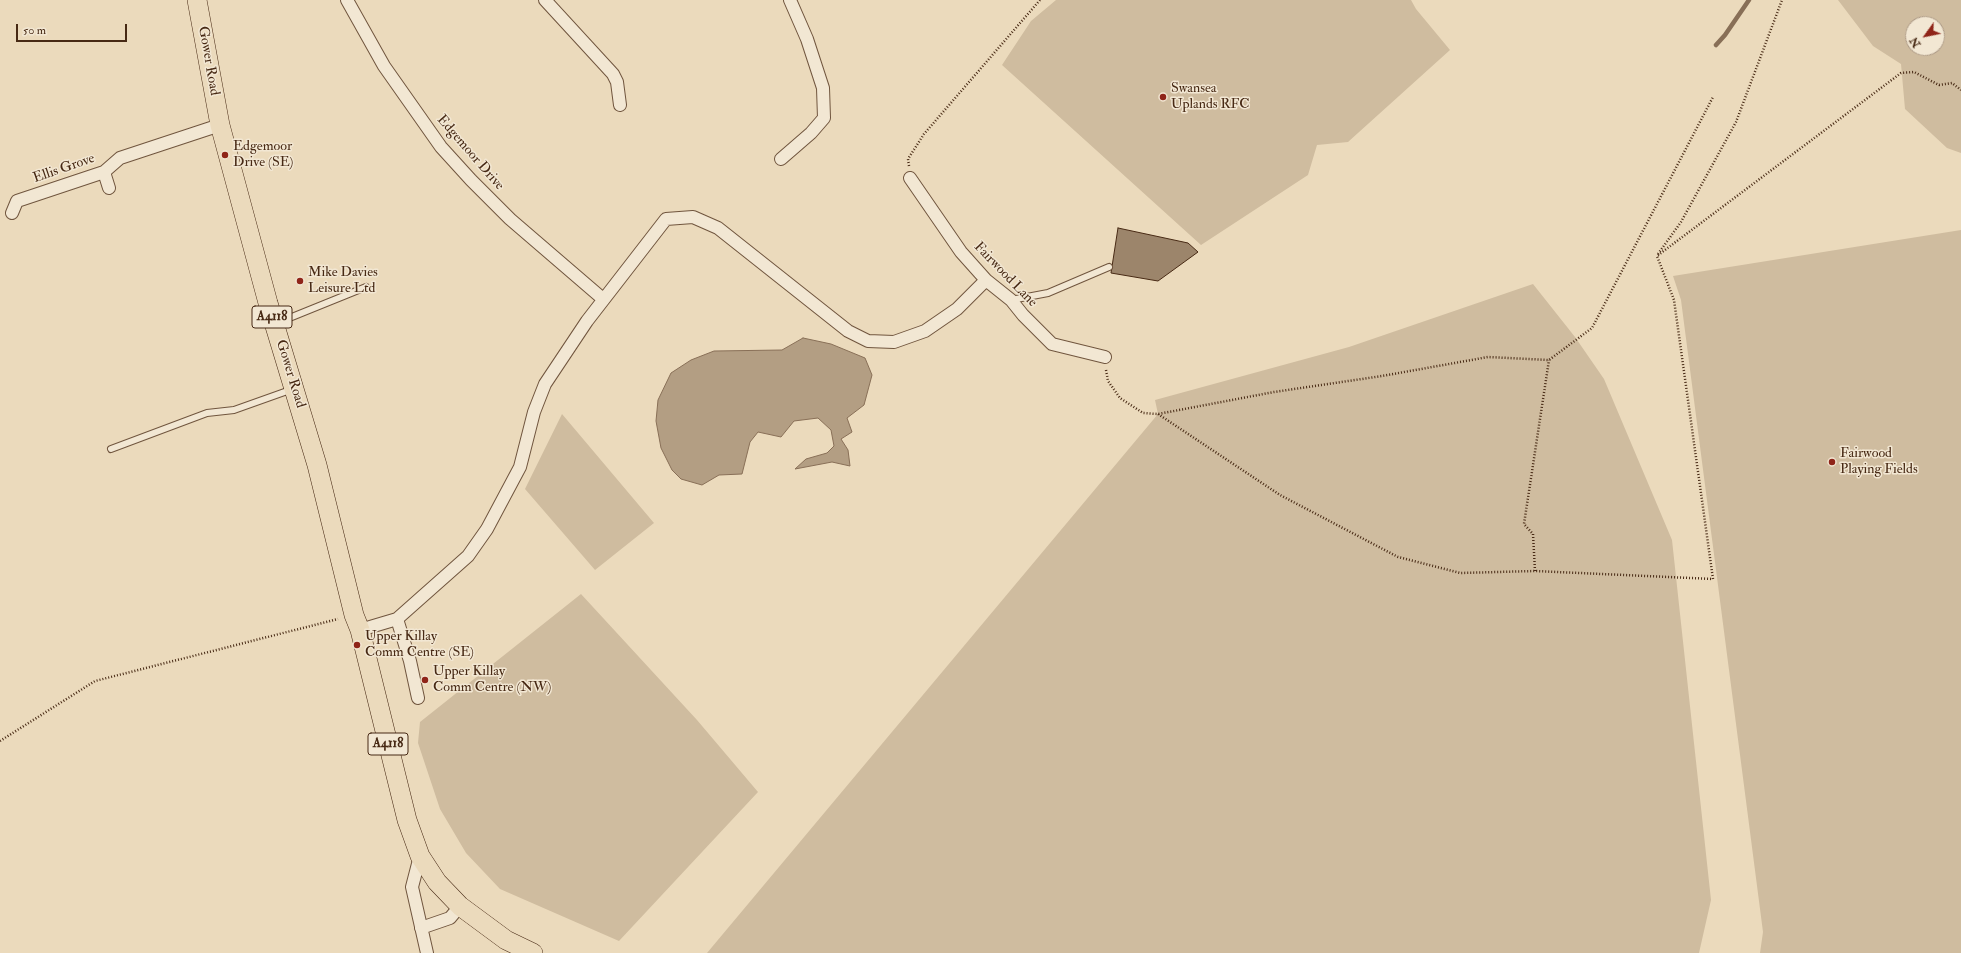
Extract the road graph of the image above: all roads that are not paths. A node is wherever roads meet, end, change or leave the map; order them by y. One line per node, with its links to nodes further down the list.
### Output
1 (197, 0): 6 (main road, Gower Road / A4118)
2 (347, 0): 15 (street, Edgemoor Drive)
3 (545, 0): 5 (street)
4 (790, 0): 7 (street)
5 (620, 105)
6 (220, 125): 8 (street, Ellis Grove); 17 (main road, Gower Road / A4118)
7 (781, 159)
8 (104, 172): 10 (street); 11 (street, Ellis Grove)
9 (910, 178): 13 (street, Fairwood Lane)
10 (109, 188)
11 (12, 213)
12 (1109, 267): 16 (lane)
13 (986, 280): 15 (street); 16 (street, Fairwood Lane)
14 (366, 287): 17 (lane)
15 (603, 299): 21 (street)
16 (1011, 300): 18 (street, Fairwood Lane)
17 (274, 324): 19 (main road, Gower Road / A4118)
18 (1105, 357)
19 (294, 388): 20 (lane); 22 (main road, Gower Road / A4118)
20 (111, 449)
21 (397, 619): 22 (street); 23 (street)
22 (357, 623): 24 (main road, A4118)
23 (418, 698)
24 (420, 856): 25 (main road, A4118); 26 (street)
25 (460, 906): 26 (street); 28 (main road, A4118)
26 (421, 928): 27 (street)
27 (427, 953)
28 (533, 953)

